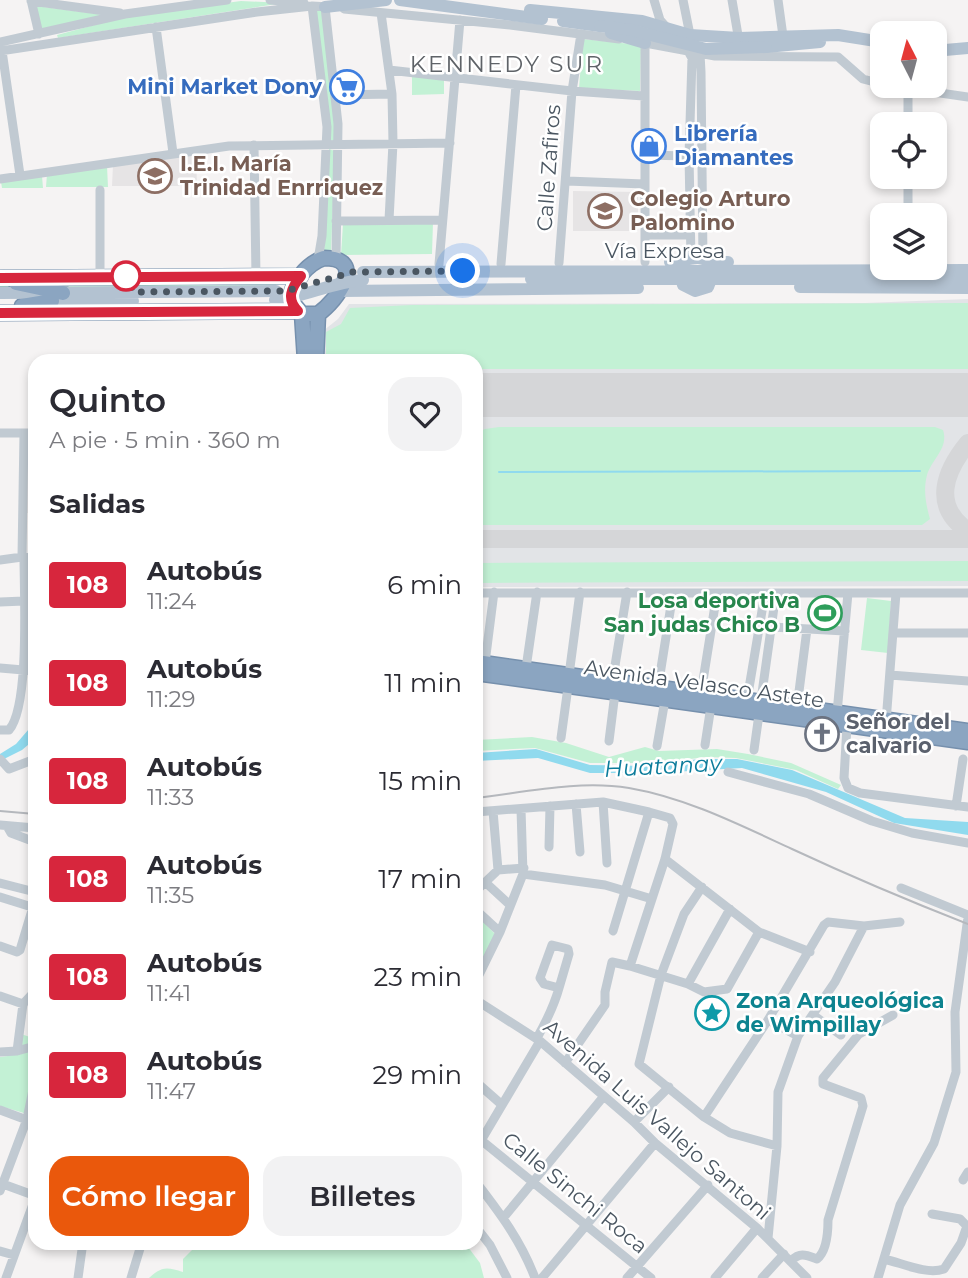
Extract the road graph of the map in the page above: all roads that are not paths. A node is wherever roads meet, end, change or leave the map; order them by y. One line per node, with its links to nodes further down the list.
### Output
1 (225, 0): 13 (street)
2 (270, 0): 11 (street)
3 (400, 0): 12 (main road)
4 (451, 0): 12 (main road)
5 (683, 0): 19 (street)
6 (732, 0): 21 (street)
7 (778, 0): 20 (street)
8 (31, 1): 13 (street); 17 (street)
9 (653, 2): 15 (street); 15 (street)
10 (381, 4): 11 (main road); 14 (street); 33 (street)
11 (318, 6): 16 (street); 40 (street); 45 (street)
12 (524, 13): 15 (main road); 22 (main road, bridge); 25 (main road)
13 (125, 14): 17 (street)
14 (460, 20): 18 (street); 34 (street)
15 (653, 24): 19 (main road); 31 (street)
16 (156, 27): 28 (street); 49 (street)
17 (39, 34): 28 (street)
18 (581, 34): 25 (street); 37 (street, Calle Zafiros)
19 (690, 35): 21 (main road)
20 (783, 36): 21 (main road); 22 (main road)
21 (739, 38): 32 (street)
22 (831, 38): 23 (main road); 27 (main road)
23 (870, 39)
24 (968, 41): 26 (main road)
25 (645, 43): 31 (street); 41 (street)
26 (947, 43)
27 (870, 45)
28 (1, 48): 52 (street)
29 (968, 48): 30 (main road)
30 (947, 50)
31 (694, 54): 32 (street); 47 (street); 48 (street)
32 (740, 56): 35 (street)
33 (389, 70): 34 (street); 38 (street)
34 (455, 76): 36 (street); 44 (street)
35 (870, 81)
36 (516, 85): 37 (street); 69 (street)
37 (572, 92): 41 (street); 54 (street, Calle Zafiros)
38 (392, 94): 40 (street); 43 (street)
39 (947, 94): 42 (street)
40 (336, 95): 45 (street)
41 (644, 96): 50 (street)
42 (968, 97)
43 (393, 143): 44 (street); 45 (street); 57 (street)
44 (450, 143): 58 (street)
45 (333, 144): 46 (street); 59 (street); 62 (street)
46 (254, 145): 49 (street); 76 (street)
47 (689, 145): 48 (street); 51 (street)
48 (702, 145): 72 (street)
49 (173, 153): 52 (street)
50 (643, 155): 51 (street); 55 (street)
51 (689, 156): 61 (street)
52 (20, 175): 53 (street)
53 (0, 179)
54 (567, 181): 55 (street); 66 (street, Calle Zafiros)
55 (644, 184): 60 (street)
56 (100, 190): 74 (street)
57 (389, 220): 58 (street); 59 (street)
58 (442, 220): 68 (street)
59 (336, 221): 65 (street)
60 (645, 235): 61 (street); 63 (street)
61 (691, 235): 72 (street)
62 (318, 260): 65 (highway); 75 (highway)
63 (645, 262): 66 (main road, Vía Expresa); 72 (main road, Vía Expresa)
64 (947, 262): 70 (main road, Vía Expresa)
65 (339, 263): 68 (main road, Vía Expresa); 82 (highway)
66 (559, 263): 69 (main road, Vía Expresa)
67 (870, 263): 72 (main road, Vía Expresa)
68 (439, 264): 69 (main road, Vía Expresa)
69 (501, 264)
70 (968, 266): 73 (main road, Vía Expresa)
71 (870, 270): 73 (main road)
72 (697, 272): 73 (main road, Vía Expresa); 79 (main road, Vía Expresa); 82 (main road, Vía Expresa); 84 (main road, Vía Expresa, bridge)
73 (864, 274): 78 (main road, Vía Expresa); 79 (main road)
74 (100, 276): 76 (highway); 77 (highway)
75 (301, 276): 76 (highway); 87 (highway)
76 (256, 278)
77 (0, 279): 84 (highway)
78 (968, 280): 80 (main road)
79 (885, 288): 80 (main road, Vía Expresa)
80 (953, 288): 81 (main road, Vía Expresa)
81 (968, 288)
82 (341, 291): 88 (highway)
83 (0, 293): 84 (main road)
84 (57, 297): 85 (main road); 86 (highway)
85 (0, 301)
86 (0, 312): 87 (highway)
87 (300, 312): 88 (highway); 89 (highway)
88 (318, 314): 90 (highway)
89 (304, 354)
90 (316, 354)
91 (0, 433): 92 (street)
92 (24, 433): 93 (street); 94 (street)
93 (28, 433)
94 (23, 557): 95 (street); 96 (street); 109 (street)
95 (28, 557)
96 (0, 560)
97 (537, 592): 98 (street); 101 (street); 120 (street)
98 (580, 592): 99 (street); 124 (street)
99 (626, 592): 102 (street); 126 (street)
100 (483, 593): 101 (street)
101 (494, 593): 116 (street)
102 (673, 593): 103 (street); 127 (street)
103 (717, 593): 104 (street); 128 (street)
104 (765, 593): 105 (street); 129 (street)
105 (776, 593): 106 (street); 111 (street)
106 (848, 593): 107 (street); 113 (street)
107 (896, 593): 108 (street); 114 (street)
108 (968, 593)
109 (24, 601): 110 (street); 121 (street)
110 (0, 602)
111 (772, 626): 112 (street); 129 (street)
112 (807, 629): 113 (street); 131 (street)
113 (845, 631): 132 (street)
114 (893, 633): 115 (street); 123 (street)
115 (968, 633)
116 (483, 647)
117 (483, 666): 120 (highway, Avenida Velasco Astete)
118 (483, 667): 124 (highway, Avenida Velasco Astete)
119 (0, 668): 121 (street)
120 (526, 668): 124 (highway, Avenida Velasco Astete)
121 (24, 671): 122 (street); 135 (street)
122 (28, 671)
123 (890, 675): 125 (street); 133 (street)
124 (569, 680): 126 (highway, Avenida Velasco Astete); 137 (street)
125 (968, 681)
126 (613, 689): 127 (highway, Avenida Velasco Astete); 138 (street)
127 (661, 693): 128 (highway, Avenida Velasco Astete); 130 (highway, Avenida Velasco Astete); 141 (street)
128 (701, 694): 129 (highway, Avenida Velasco Astete)
129 (756, 705): 130 (highway, Avenida Velasco Astete); 131 (highway, Avenida Velasco Astete); 134 (highway, Avenida Velasco Astete); 142 (street)
130 (711, 706): 140 (street)
131 (797, 707): 132 (highway, Avenida Velasco Astete)
132 (837, 713): 133 (highway, Avenida Velasco Astete)
133 (885, 725): 134 (highway, Avenida Velasco Astete); 136 (highway, Avenida Velasco Astete); 139 (highway, Avenida Velasco Astete)
134 (847, 726): 150 (street)
135 (0, 730)
136 (968, 731)
137 (561, 738)
138 (609, 741)
139 (968, 742)
140 (705, 744)
141 (657, 746)
142 (754, 750)
143 (963, 759): 150 (street)
144 (2, 762): 145 (street)
145 (28, 763)
146 (728, 772): 159 (street)
147 (603, 802): 148 (street); 155 (street); 163 (street)
148 (576, 804): 149 (street); 161 (street)
149 (550, 806): 152 (street); 160 (street)
150 (956, 806): 151 (street)
151 (968, 807)
152 (521, 809): 153 (street); 165 (street)
153 (494, 811): 154 (street); 164 (street)
154 (483, 812)
155 (649, 812): 162 (street); 171 (street)
156 (4, 825): 157 (street); 158 (street)
157 (28, 827)
158 (28, 839)
159 (968, 843)
160 (548, 847)
161 (580, 852)
162 (665, 859): 168 (street); 173 (street)
163 (607, 863)
164 (498, 870): 165 (street); 166 (street)
165 (523, 871): 171 (street); 174 (street)
166 (485, 882): 174 (street)
167 (0, 883): 170 (street)
168 (702, 887): 176 (street); 189 (street)
169 (901, 888): 178 (street)
170 (28, 890)
171 (625, 891): 173 (street); 182 (street)
172 (0, 897): 175 (street)
173 (652, 898): 187 (street)
174 (510, 905): 183 (street)
175 (28, 906)
176 (730, 909): 184 (street); 190 (street)
177 (483, 916): 183 (street)
178 (967, 921): 236 (street)
179 (900, 922): 181 (street)
180 (28, 924): 185 (street)
181 (864, 926): 186 (street); 196 (street)
182 (613, 931)
183 (500, 932): 188 (street)
184 (759, 932): 186 (street); 190 (street)
185 (0, 946)
186 (810, 952): 198 (street)
187 (630, 965): 189 (street); 205 (street)
188 (483, 967)
189 (661, 975): 190 (street); 206 (street)
190 (688, 984)
191 (559, 988): 191 (street); 201 (street)
192 (0, 996): 194 (street)
193 (28, 999): 194 (street)
194 (23, 1004): 203 (street)
195 (483, 1004): 201 (street, Avenida Luis Vallejo Santoni)
196 (813, 1015): 199 (street); 200 (street)
197 (893, 1015): 235 (street)
198 (768, 1020): 200 (street); 211 (street)
199 (841, 1035)
200 (798, 1036): 218 (street)
201 (539, 1040): 205 (street, Avenida Luis Vallejo Santoni); 209 (street)
202 (28, 1048): 203 (street)
203 (17, 1051): 204 (street)
204 (0, 1052)
205 (565, 1063): 208 (street, Avenida Luis Vallejo Santoni)
206 (669, 1087): 211 (street); 213 (street)
207 (483, 1088): 209 (street)
208 (604, 1096): 213 (street, Avenida Luis Vallejo Santoni); 219 (street)
209 (501, 1104): 215 (street)
210 (0, 1110): 212 (street)
211 (704, 1117): 218 (street)
212 (28, 1120)
213 (634, 1122): 217 (street, Avenida Luis Vallejo Santoni)
214 (28, 1128): 221 (street)
215 (483, 1132)
216 (483, 1141): 219 (street, Calle Sinchi Roca)
217 (655, 1143): 220 (street, Avenida Luis Vallejo Santoni); 227 (street)
218 (777, 1146): 230 (street)
219 (533, 1180): 226 (street); 227 (street, Calle Sinchi Roca)
220 (708, 1185): 228 (street, Avenida Luis Vallejo Santoni); 237 (street)
221 (1, 1186): 222 (street)
222 (28, 1189)
223 (483, 1191): 226 (street)
224 (932, 1214): 236 (street)
225 (28, 1217): 234 (street)
226 (504, 1217): 243 (street)
227 (586, 1226): 237 (street, Calle Sinchi Roca); 244 (street)
228 (757, 1228): 230 (street, Avenida Luis Vallejo Santoni); 247 (street)
229 (483, 1236): 242 (street)
230 (768, 1238): 235 (street, Avenida Luis Vallejo Santoni)
231 (82, 1250): 240 (street)
232 (140, 1250): 241 (street)
233 (0, 1251): 234 (street)
234 (14, 1255): 238 (street)
235 (788, 1257): 248 (street); 249 (street, Avenida Luis Vallejo Santoni)
236 (884, 1259): 250 (street)
237 (637, 1266): 245 (street); 246 (street, Calle Sinchi Roca)
238 (11, 1273): 239 (street)
239 (6, 1278)
240 (78, 1278)
241 (131, 1278)
242 (508, 1278)
243 (534, 1278)
244 (542, 1278)
245 (627, 1278)
246 (651, 1278)
247 (715, 1278)
248 (762, 1278)
249 (807, 1278)
250 (878, 1278)

